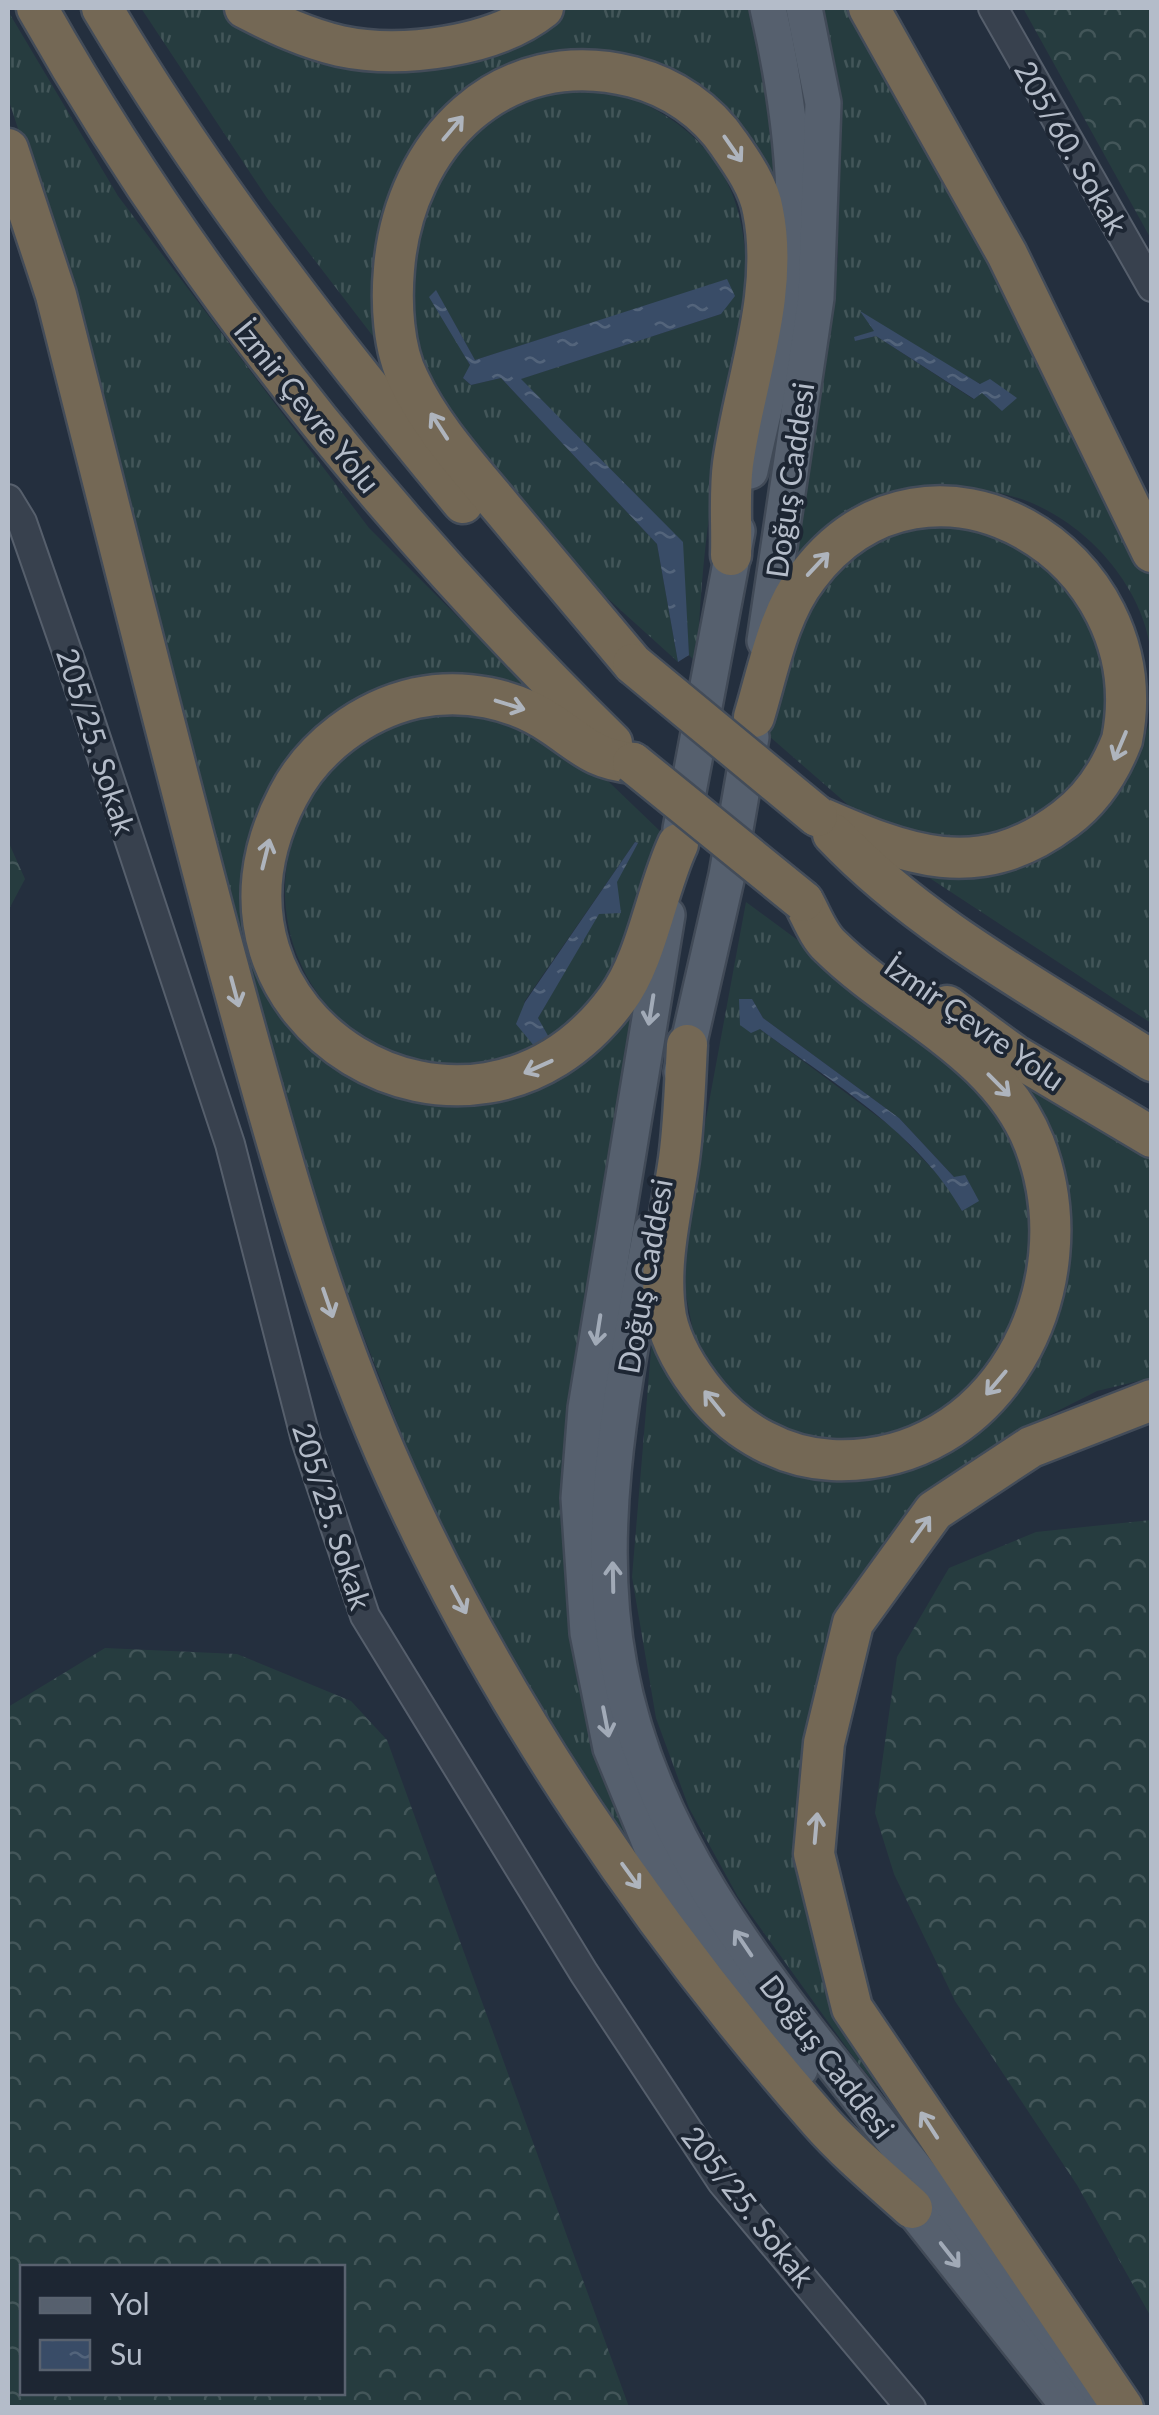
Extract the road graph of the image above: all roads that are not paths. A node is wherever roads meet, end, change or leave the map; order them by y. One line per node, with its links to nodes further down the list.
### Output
1 (36, 8): 16 (highway, İzmir Çevre Yolu)
2 (102, 8): 14 (highway, İzmir Çevre Yolu)
3 (246, 8): 4 (highway)
4 (543, 8)
5 (768, 8): 13 (main road, Doğuş Caddesi)
6 (804, 8): 15 (main road, Doğuş Caddesi)
7 (869, 8): 12 (highway)
8 (993, 8): 10 (street, 205/60. Sokak)
9 (8, 149): 24 (highway, one-way to 24)
10 (1152, 287)
11 (8, 499): 25 (street, 205/25. Sokak)
12 (1152, 552)
13 (731, 555): 14 (highway, one-way to 13); 18 (main road, Doğuş Caddesi)
14 (633, 664): 17 (highway, bridge)
15 (754, 717): 17 (highway, one-way to 17); 20 (main road, Doğuş Caddesi)
16 (633, 763): 18 (highway, one-way to 16); 19 (highway, İzmir Çevre Yolu, bridge)
17 (817, 816): 21 (highway, İzmir Çevre Yolu)
18 (678, 844): 24 (main road, Doğuş Caddesi, one-way to 24)
19 (803, 901): 20 (highway, one-way to 20); 22 (highway, İzmir Çevre Yolu)
20 (687, 1046): 27 (main road, Doğuş Caddesi, one-way to 20)
21 (1152, 1061)
22 (1152, 1137)
23 (1152, 1400): 28 (highway, one-way to 23)
24 (912, 2208): 26 (main road, Doğuş Caddesi, one-way to 26)
25 (912, 2408)
26 (1070, 2408)
27 (1103, 2408)
28 (1123, 2408)

